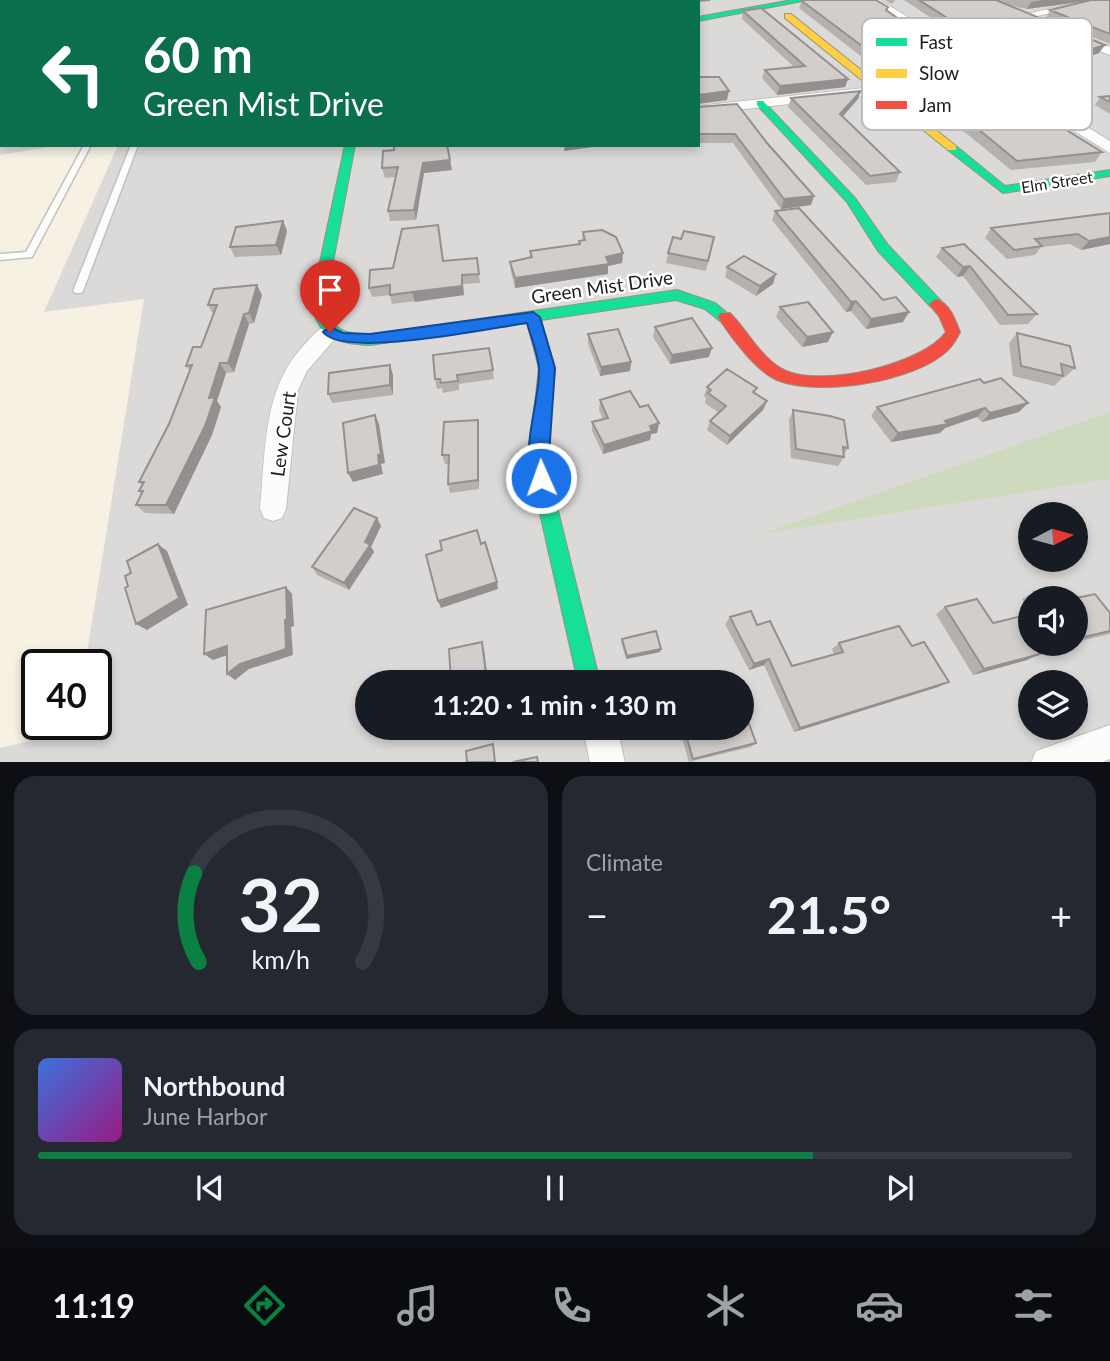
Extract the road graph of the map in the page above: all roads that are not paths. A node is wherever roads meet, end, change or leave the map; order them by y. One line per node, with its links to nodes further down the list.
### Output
1 (804, 0): 9 (street)
2 (1103, 0): 6 (street)
3 (876, 2): 7 (street)
4 (1012, 10): 6 (street)
5 (788, 16): 12 (street)
6 (1024, 16): 8 (street)
7 (901, 18)
8 (1029, 18)
9 (700, 19)
10 (1092, 44): 11 (street)
11 (1110, 51)
12 (862, 76)
13 (862, 91): 14 (street)
14 (760, 103): 15 (street); 25 (street, Green Mist Drive)
15 (700, 110)
16 (929, 130): 22 (street, Elm Street)
17 (1081, 130): 21 (street)
18 (87, 147): 23 (lane)
19 (134, 147): 24 (lane)
20 (355, 147): 26 (street)
21 (1110, 148)
22 (1110, 173)
23 (0, 257)
24 (78, 291)
25 (533, 317): 26 (street, Green Mist Drive); 28 (street)
26 (330, 332): 27 (street, Lew Court)
27 (273, 509)
28 (586, 670)
29 (603, 740): 31 (street)
30 (1110, 742): 32 (street)
31 (608, 762)
32 (1048, 762)

